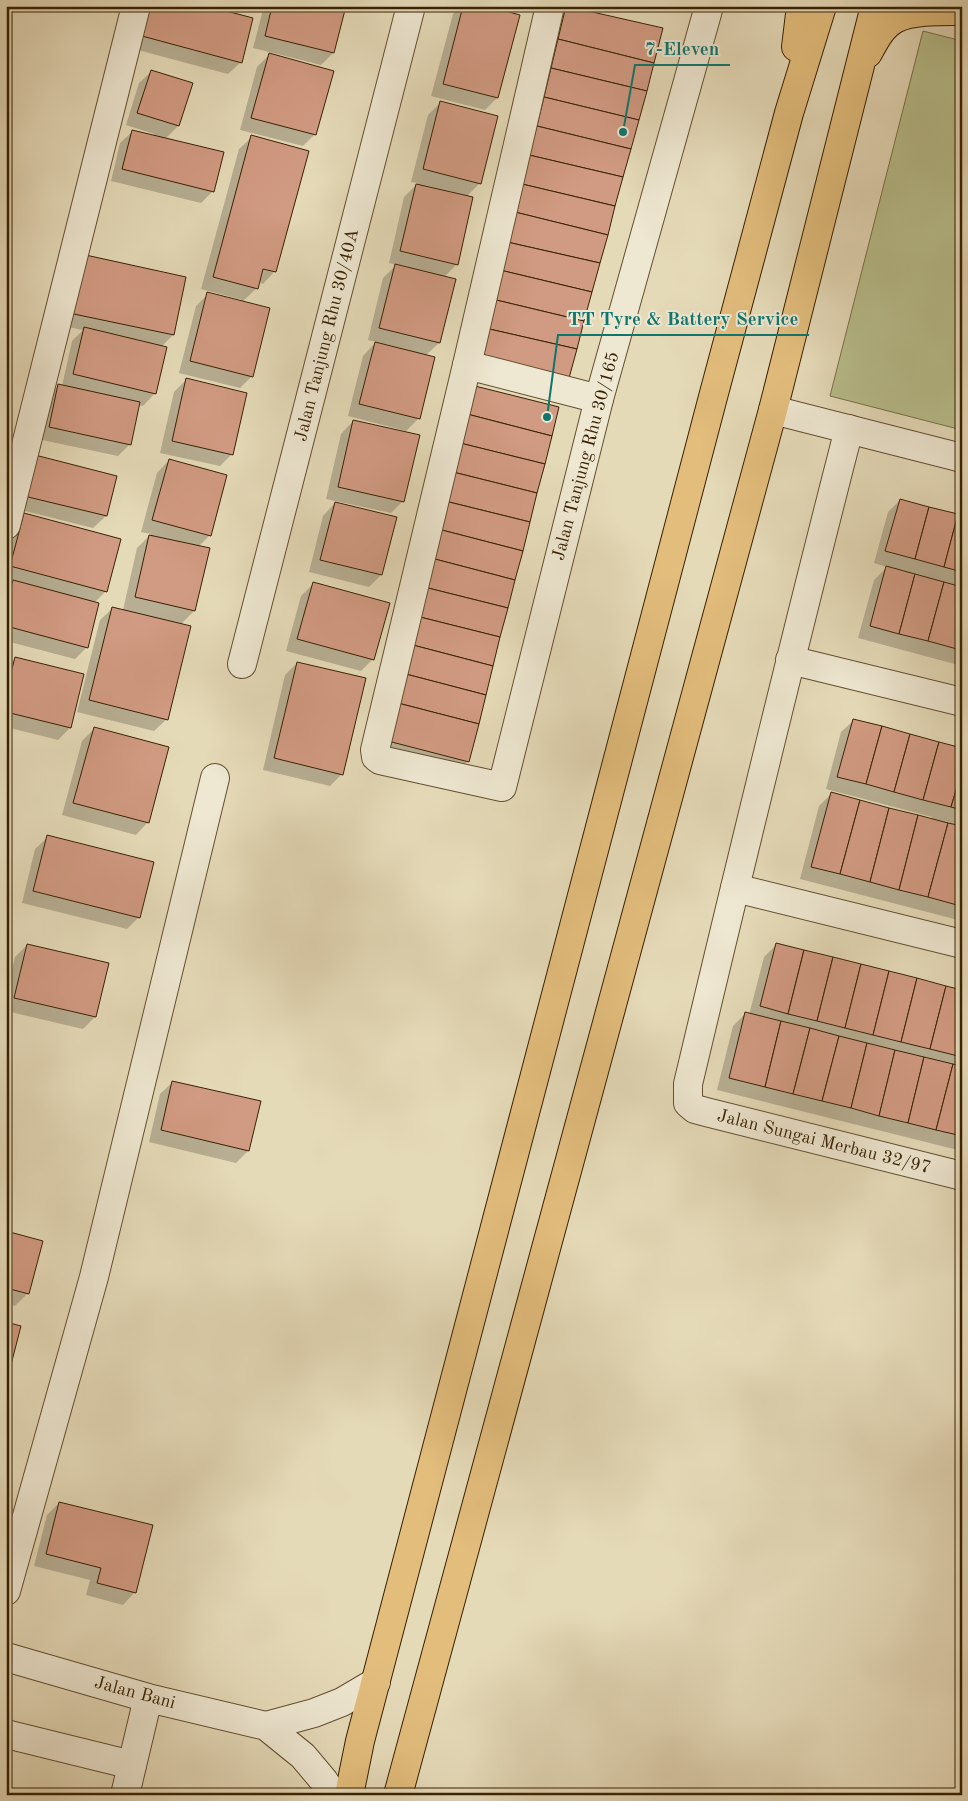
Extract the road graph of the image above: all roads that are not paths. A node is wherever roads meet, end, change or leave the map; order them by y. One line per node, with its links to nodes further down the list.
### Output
1 (136, 6): 17 (street)
2 (411, 6): 19 (street, Jalan Tanjung Rhu 30/40A)
3 (550, 6): 12 (street)
4 (708, 6): 13 (street, Jalan Tanjung Rhu 30/165)
5 (800, 6): 11 (main road)
6 (822, 6): 11 (main road)
7 (875, 6): 10 (main road)
8 (956, 6): 9 (street)
9 (962, 9): 10 (main road)
10 (856, 77): 14 (main road)
11 (789, 113): 27 (main road)
12 (467, 365): 13 (street); 13 (street, Jalan Tanjung Rhu 30/165)
13 (599, 399)
14 (773, 410): 15 (street); 35 (main road)
15 (849, 429): 16 (street); 18 (street)
16 (962, 458)
17 (6, 525)
18 (790, 660): 20 (street); 22 (street)
19 (242, 664)
20 (962, 702)
21 (215, 778): 25 (street)
22 (735, 888): 23 (street); 24 (street, Jalan Sungai Merbau 32/97)
23 (962, 944)
24 (962, 1176)
25 (6, 1591)
26 (6, 1657): 28 (street, Jalan Bani)
27 (376, 1682): 29 (street); 34 (main road)
28 (148, 1698): 29 (street, Jalan Bani); 31 (street)
29 (266, 1726): 33 (street)
30 (6, 1734): 31 (street)
31 (132, 1765): 32 (street)
32 (125, 1795)
33 (333, 1795)
34 (349, 1795)
35 (398, 1795)

